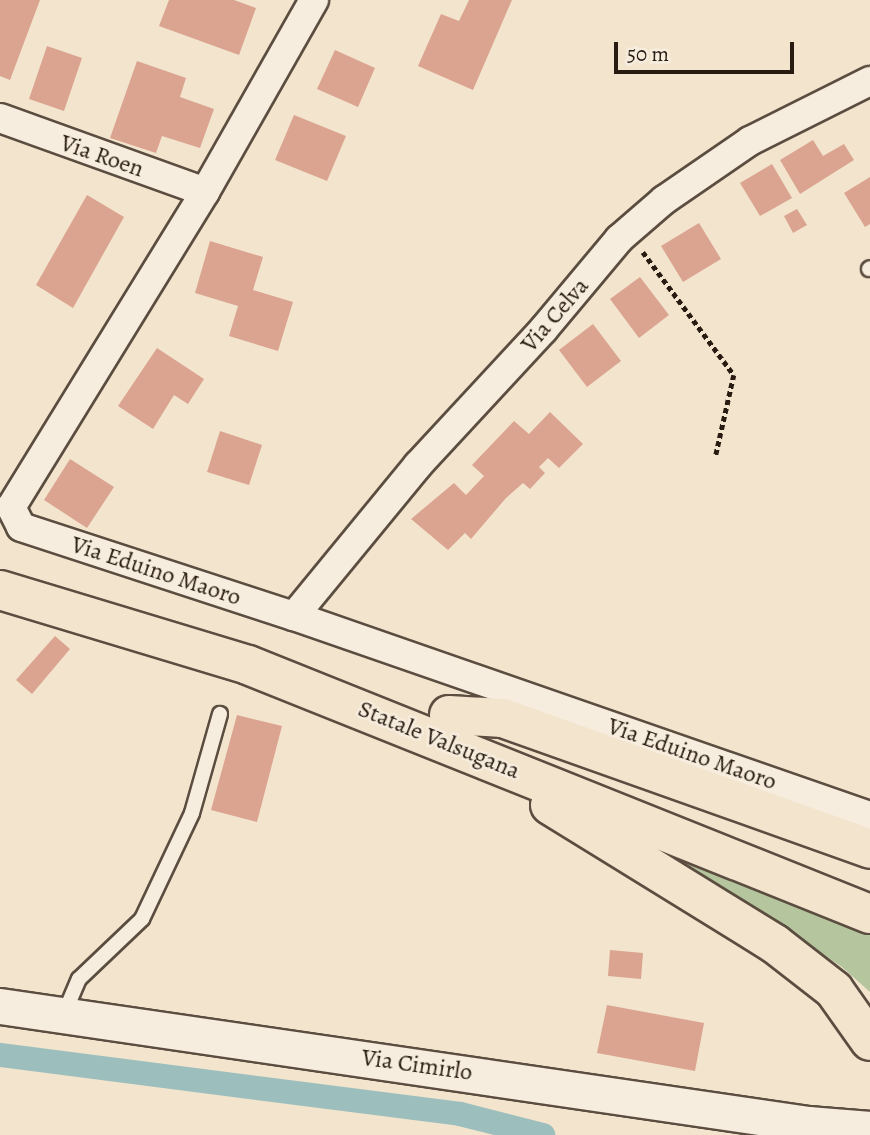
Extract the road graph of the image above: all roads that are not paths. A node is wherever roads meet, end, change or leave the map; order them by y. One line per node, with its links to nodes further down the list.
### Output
1 (314, 0): 4 (street, Via Eduino Maoro)
2 (870, 81): 7 (street, Via Celva)
3 (0, 118): 4 (street, Via Roen)
4 (205, 192): 7 (street, Via Eduino Maoro)
5 (0, 565): 9 (highway, Statale Valsugana)
6 (0, 590): 9 (highway, Statale Valsugana)
7 (294, 616): 10 (street, Via Eduino Maoro)
8 (220, 714): 15 (lane)
9 (445, 728): 11 (highway); 12 (highway, Statale Valsugana); 13 (highway, Statale Valsugana); 16 (highway)
10 (870, 816)
11 (870, 849)
12 (870, 889)
13 (870, 914)
14 (0, 1006): 15 (street, Via Cimirlo)
15 (64, 1014): 19 (street, Via Cimirlo)
16 (870, 1041)
17 (870, 1110): 19 (street)
18 (870, 1129): 19 (street, Via Cimirlo)
19 (837, 1131)

